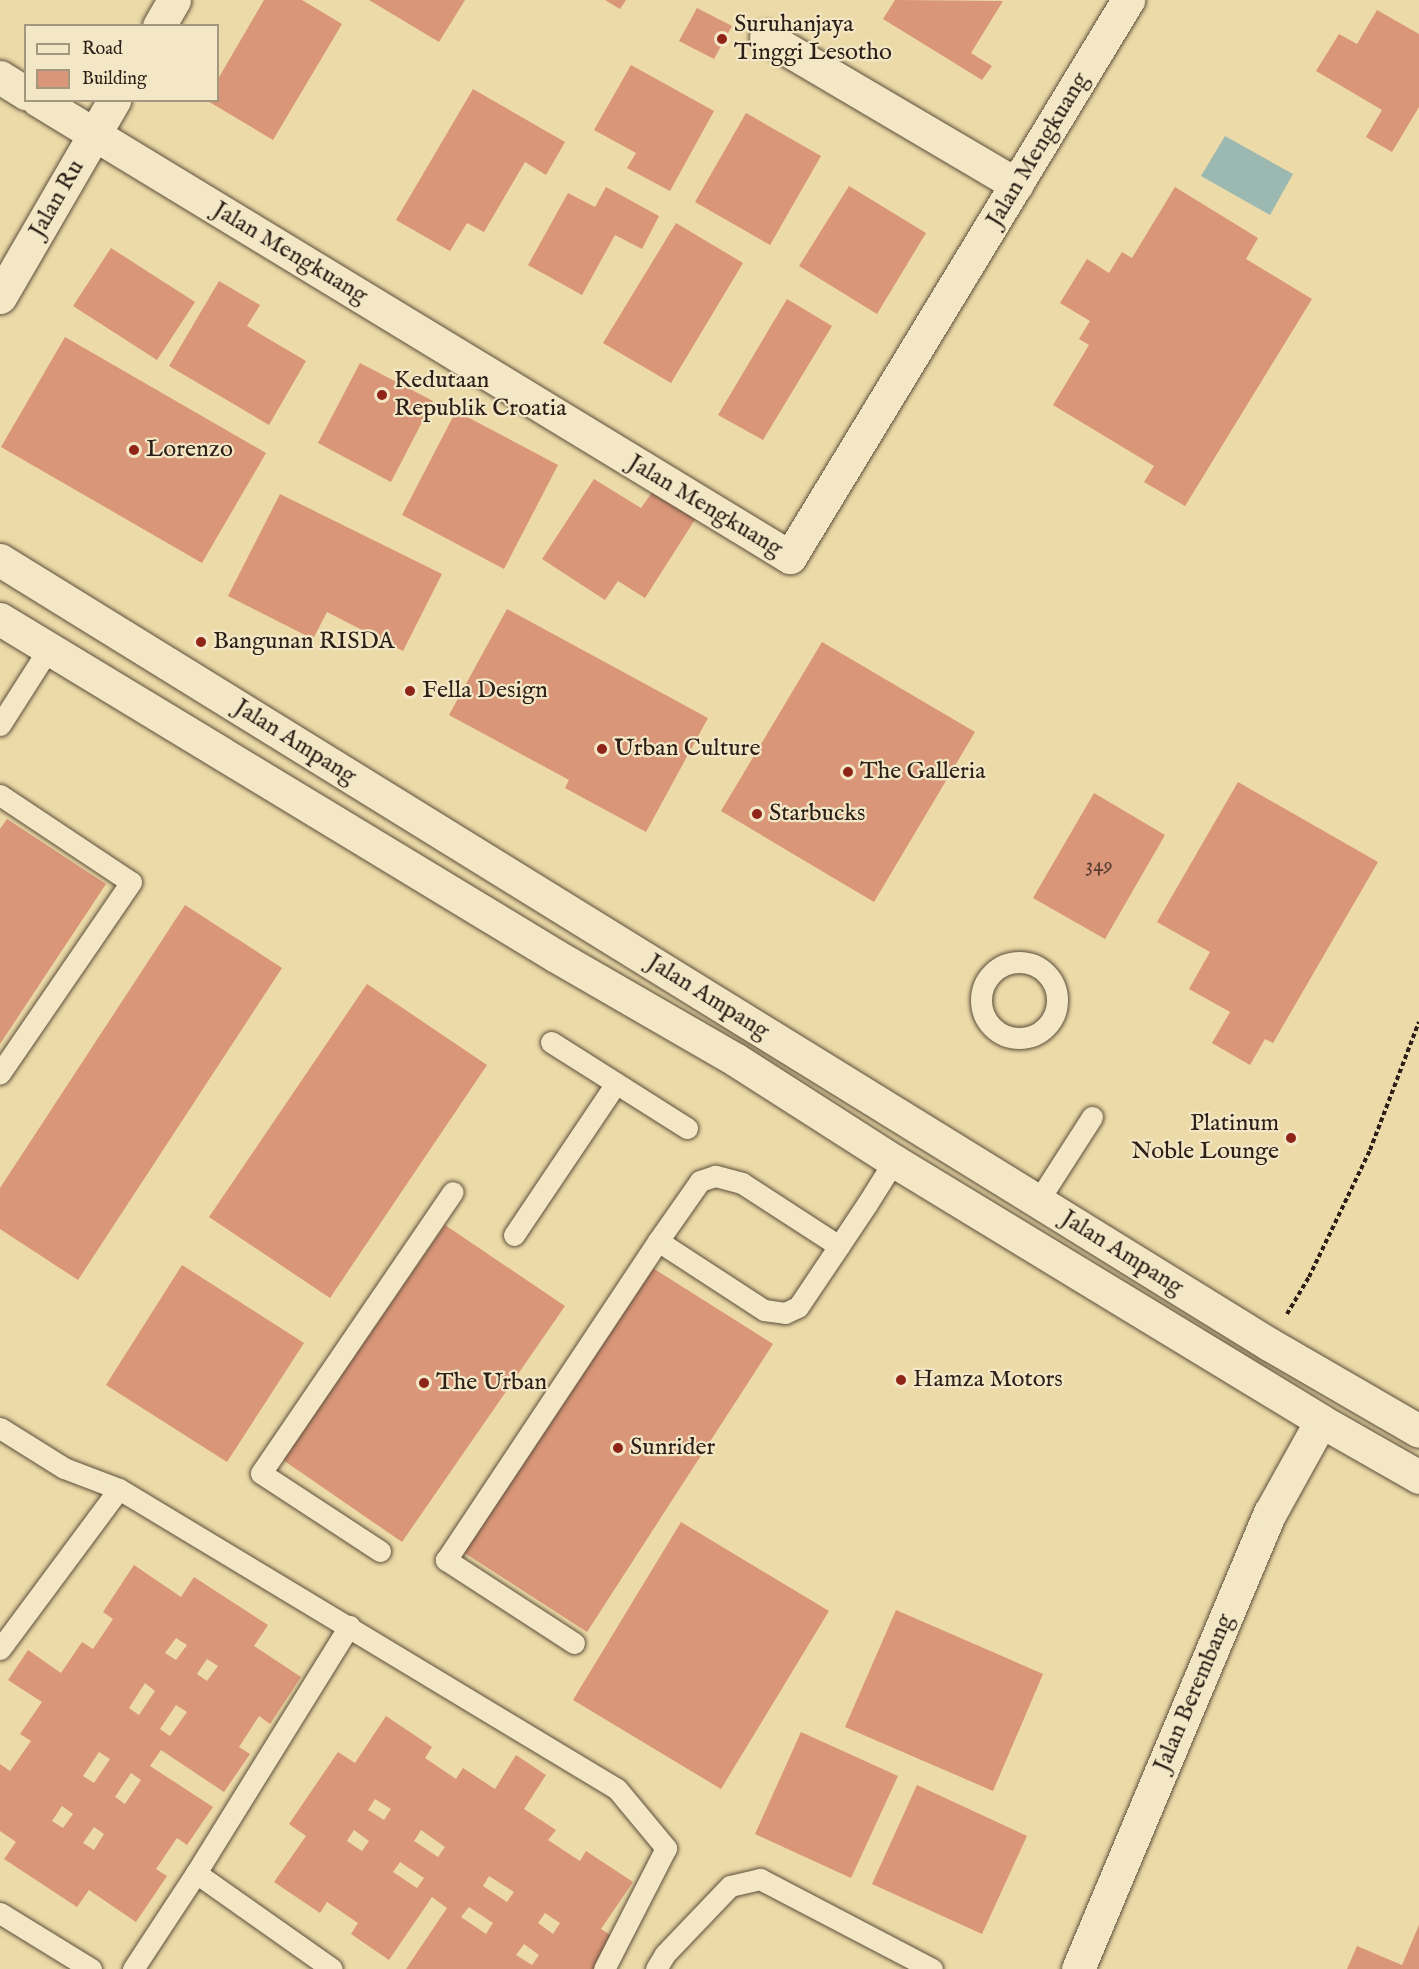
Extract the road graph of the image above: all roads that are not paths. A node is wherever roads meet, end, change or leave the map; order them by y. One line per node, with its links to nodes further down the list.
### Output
1 (174, 0): 3 (main road)
2 (1128, 0): 10 (main road, Jalan Mengkuang)
3 (160, 24)
4 (766, 37): 10 (main road)
5 (0, 78): 6 (main road)
6 (24, 92)
7 (41, 102): 9 (main road)
8 (113, 102): 9 (main road, Jalan Ru)
9 (94, 134): 10 (main road, Jalan Mengkuang); 11 (main road, Jalan Ru)
10 (1017, 185)
11 (0, 297)
12 (0, 560): 24 (main road, Jalan Ampang)
13 (0, 619): 14 (main road, Jalan Ampang)
14 (49, 648): 15 (lane); 22 (main road, Jalan Ampang)
15 (0, 725)
16 (0, 795): 18 (lane)
17 (551, 1042): 19 (lane)
18 (0, 1073)
19 (616, 1083): 21 (lane); 25 (lane)
20 (1092, 1117): 24 (lane)
21 (687, 1128)
22 (894, 1161): 27 (lane); 28 (main road, Jalan Ampang)
23 (453, 1192): 33 (lane)
24 (1038, 1201): 30 (main road, Jalan Ampang)
25 (514, 1235)
26 (658, 1241): 27 (lane); 27 (lane); 35 (lane)
27 (839, 1246)
28 (1321, 1421): 31 (main road, Jalan Ampang); 45 (main road, Jalan Berembang)
29 (0, 1428): 32 (lane)
30 (1419, 1431)
31 (1419, 1477)
32 (119, 1489): 34 (lane); 36 (lane)
33 (380, 1551)
34 (349, 1626): 37 (lane); 42 (lane)
35 (574, 1643)
36 (0, 1649)
37 (196, 1874): 40 (lane); 41 (lane)
38 (0, 1913): 39 (lane)
39 (91, 1969)
40 (133, 1969)
41 (332, 1969)
42 (604, 1969)
43 (656, 1969): 44 (lane)
44 (932, 1969)
45 (1078, 1969)

